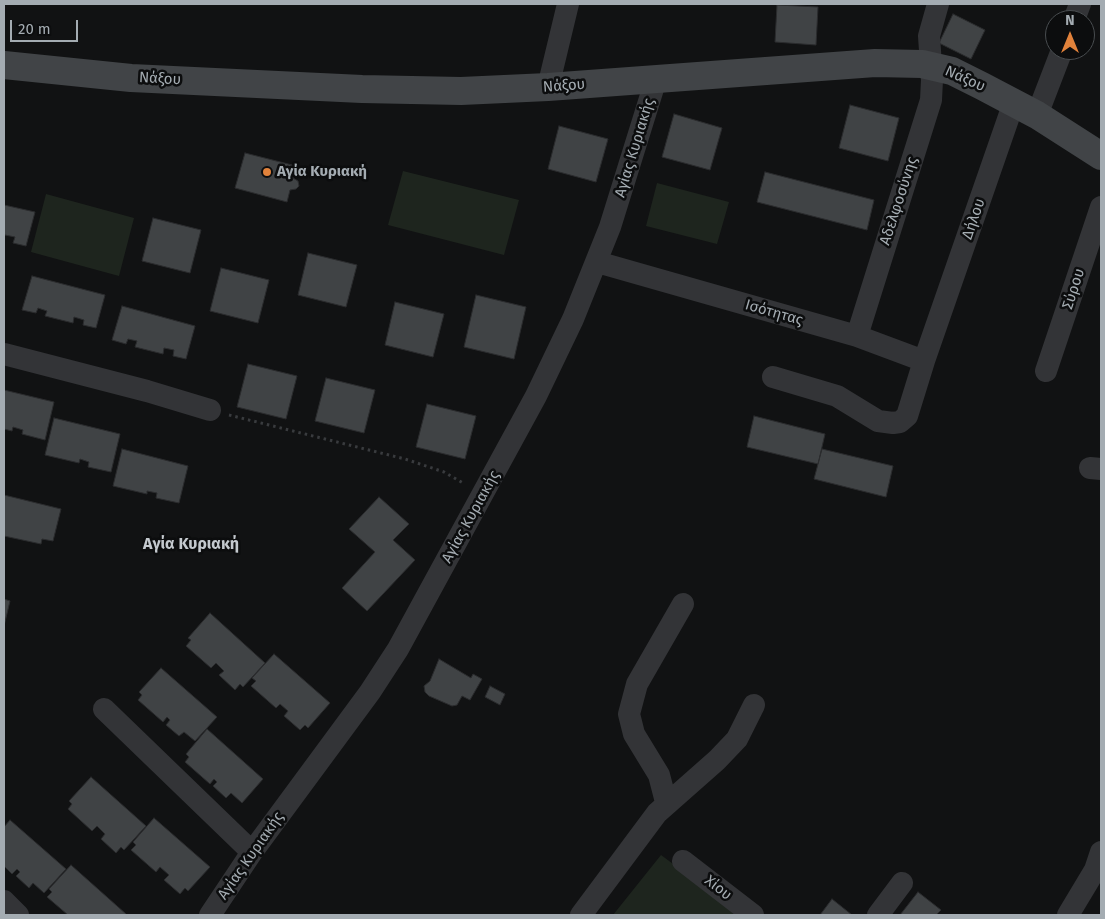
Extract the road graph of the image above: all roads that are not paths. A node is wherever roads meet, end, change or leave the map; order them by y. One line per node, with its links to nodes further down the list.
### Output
1 (568, 4): 7 (street)
2 (938, 4): 5 (street, Αδελφοσύνης)
3 (1058, 60): 9 (street)
4 (4, 65): 7 (street, Νάξου)
5 (930, 65): 6 (street, Νάξου); 8 (street, Νάξου); 13 (street, Αδελφοσύνης)
6 (656, 79): 7 (street, Νάξου); 12 (street, Αγίας Κυριακής)
7 (548, 87)
8 (1014, 102): 9 (street, Νάξου); 15 (street, Δήλου)
9 (1037, 115): 10 (street, Νάξου)
10 (1101, 156)
11 (1101, 207): 16 (street, Σύρου)
12 (596, 262): 13 (street, Ισότητας); 23 (street, Αγίας Κυριακής)
13 (857, 336): 15 (street, Ισότητας)
14 (4, 354): 18 (street)
15 (924, 361): 17 (street)
16 (1046, 371)
17 (773, 376)
18 (210, 410)
19 (683, 604): 22 (street)
20 (754, 706): 22 (street)
21 (104, 709): 23 (street)
22 (666, 802): 31 (street)
23 (252, 852): 30 (street, Αγίας Κυριακής)
24 (1101, 852): 33 (street)
25 (683, 861): 32 (street, Χίου)
26 (902, 883): 28 (street)
27 (4, 901): 29 (street)
28 (883, 914)
29 (18, 915)
30 (210, 915)
31 (581, 915)
32 (753, 915)
33 (1068, 915)

